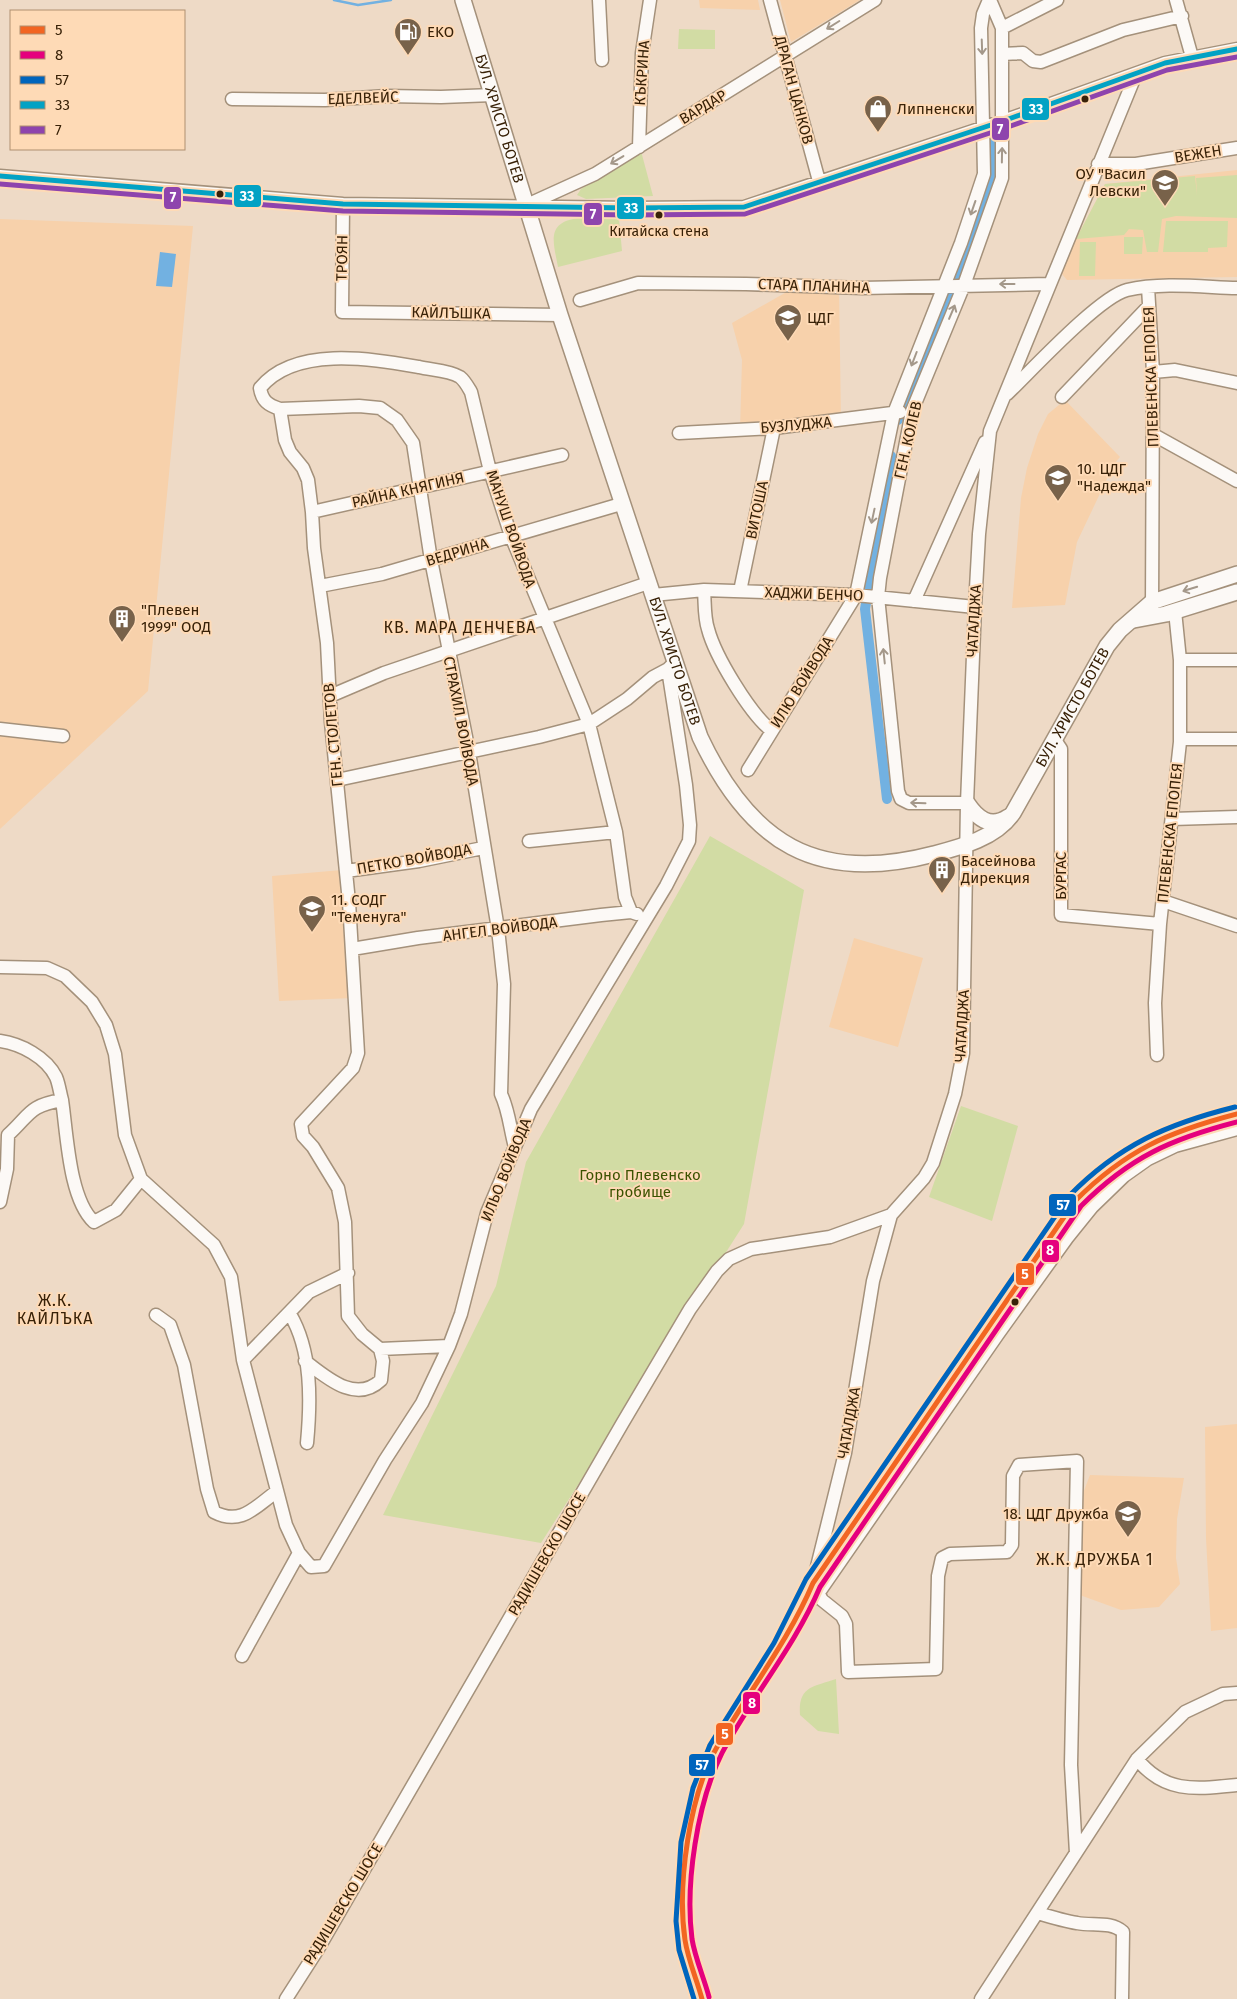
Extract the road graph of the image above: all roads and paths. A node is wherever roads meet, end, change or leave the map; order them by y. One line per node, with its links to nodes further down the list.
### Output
1 (599, 0): 15 (street)
2 (650, 0): 21 (street, КЪКРИНА)
3 (770, 0): 13 (street, ДРАГАН ЦАНКОВ)
4 (875, 0): 13 (street, ВАРДАР, one-way to 13)
5 (989, 0): 10 (street, ГЕН. КОЛЕВ); 20 (street, ГЕН. КОЛЕВ, one-way to 20)
6 (1056, 0): 10 (street)
7 (1176, 0): 9 (street)
8 (463, 2): 17 (main road, БУЛ. ХРИСТО БОТЕВ)
9 (1182, 16): 12 (street); 14 (street)
10 (1002, 28): 12 (street, ГЕН. КОЛЕВ)
11 (1237, 49): 14 (street)
12 (1002, 54): 19 (street, ГЕН. КОЛЕВ)
13 (786, 57): 21 (street, ВАРДАР); 25 (street, ДРАГАН ЦАНКОВ)
14 (1192, 57): 16 (street)
15 (602, 60)
16 (1136, 74): 19 (street); 23 (street, ЧАТАЛДЖА)
17 (493, 95): 18 (street, ЕДЕЛВЕЙС); 27 (main road, БУЛ. ХРИСТО БОТЕВ)
18 (232, 99)
19 (1003, 121): 20 (street); 29 (street, ГЕН. КОЛЕВ, one-way to 19)
20 (984, 126): 25 (street); 29 (street, ГЕН. КОЛЕВ, one-way to 29)
21 (639, 147): 27 (street, ВАРДАР, one-way to 27)
22 (1237, 148): 23 (street, ВЕЖЕН)
23 (1098, 164): 28 (street, ЧАТАЛДЖА)
24 (0, 176): 26 (street)
25 (819, 181): 27 (street)
26 (343, 204): 27 (street); 34 (street, ТРОЯН)
27 (526, 205): 35 (main road, БУЛ. ХРИСТО БОТЕВ)
28 (1050, 284): 29 (street, СТАРА ПЛАНИНА, one-way to 29); 38 (street, ЧАТАЛДЖА)
29 (953, 285): 32 (street, СТАРА ПЛАНИНА); 41 (street, ГЕН. КОЛЕВ, one-way to 41); 41 (street, ГЕН. КОЛЕВ, one-way to 29)
30 (1148, 287): 31 (street); 33 (street, ПЛЕВЕНСКА ЕПОПЕЯ); 38 (street)
31 (1237, 288)
32 (580, 300)
33 (1149, 306): 36 (street, ПЛЕВЕНСКА ЕПОПЕЯ); 39 (street)
34 (342, 312): 35 (street, КАЙЛЪШКА)
35 (560, 315): 50 (main road, БУЛ. ХРИСТО БОТЕВ)
36 (1153, 372): 37 (street); 45 (street, ПЛЕВЕНСКА ЕПОПЕЯ)
37 (1237, 383)
38 (1004, 397): 43 (street, ЧАТАЛДЖА)
39 (1062, 397)
40 (280, 409): 47 (street, МАНУШ ВОЙВОДА); 49 (street, СТРАХИЛ ВОЙВОДА); 51 (street, ГЕН. СТОЛЕТОВ)
41 (903, 412): 42 (street, БУЗЛУДЖА); 60 (street, ГЕН. КОЛЕВ, one-way to 60); 60 (street, ГЕН. КОЛЕВ)
42 (774, 428): 44 (street, БУЗЛУДЖА); 58 (street, ВИТОША)
43 (990, 431): 61 (street, ЧАТАЛДЖА); 63 (street, ЧАТАЛДЖА)
44 (679, 433)
45 (1154, 435): 48 (street); 62 (street, ПЛЕВЕНСКА ЕПОПЕЯ)
46 (562, 455): 47 (street, РАЙНА КНЯГИНЯ)
47 (490, 471): 49 (street, РАЙНА КНЯГИНЯ); 52 (street, МАНУШ ВОЙВОДА)
48 (1237, 481)
49 (419, 487): 51 (street, РАЙНА КНЯГИНЯ); 53 (street, СТРАХИЛ ВОЙВОДА)
50 (621, 504): 52 (street, ВЕДРИНА); 56 (main road, БУЛ. ХРИСТО БОТЕВ)
51 (312, 512): 55 (street, ГЕН. СТОЛЕТОВ)
52 (511, 536): 53 (street, ВЕДРИНА); 66 (street, МАНУШ ВОЙВОДА)
53 (431, 560): 55 (street, ВЕДРИНА); 68 (street, СТРАХИЛ ВОЙВОДА)
54 (1237, 574): 62 (main road, БУЛ. ХРИСТО БОТЕВ, one-way to 62)
55 (320, 586): 72 (street, ГЕН. СТОЛЕТОВ)
56 (651, 589): 57 (street, ХАДЖИ БЕНЧО); 66 (street, ХАДЖИ БЕНЧО); 71 (main road, БУЛ. ХРИСТО БОТЕВ)
57 (704, 590): 58 (street, ХАДЖИ БЕНЧО); 75 (street)
58 (740, 591): 60 (street, ХАДЖИ БЕНЧО)
59 (1237, 592): 64 (main road)
60 (867, 596): 61 (street, ХАДЖИ БЕНЧО); 75 (street, ИЛЮ ВОЙВОДА); 83 (street, ГЕН. КОЛЕВ, one-way to 60)
61 (914, 601): 63 (street, ХАДЖИ БЕНЧО)
62 (1152, 602): 65 (street, ПЛЕВЕНСКА ЕПОПЕЯ); 67 (main road, БУЛ. ХРИСТО БОТЕВ)
63 (975, 607): 83 (street, ЧАТАЛДЖА)
64 (1175, 612): 65 (main road); 69 (street, ПЛЕВЕНСКА ЕПОПЕЯ)
65 (1152, 618): 67 (main road)
66 (545, 619): 68 (street, ХАДЖИ БЕНЧО); 73 (street, МАНУШ ВОЙВОДА)
67 (1134, 620): 79 (main road, БУЛ. ХРИСТО БОТЕВ)
68 (448, 651): 72 (street, ХАДЖИ БЕНЧО); 80 (street, СТРАХИЛ ВОЙВОДА)
69 (1180, 660): 70 (street); 77 (street, ПЛЕВЕНСКА ЕПОПЕЯ)
70 (1237, 660)
71 (671, 666): 73 (street); 89 (main road, БУЛ. ХРИСТО БОТЕВ); 94 (street, ИЛЬО ВОЙВОДА)
72 (330, 696): 82 (street, ГЕН. СТОЛЕТОВ)
73 (589, 724): 80 (street); 87 (street, МАНУШ ВОЙВОДА)
74 (0, 729): 76 (street)
75 (772, 731): 81 (street, ИЛЮ ВОЙВОДА)
76 (63, 736)
77 (1180, 739): 78 (street); 86 (street, ПЛЕВЕНСКА ЕПОПЕЯ)
78 (1237, 739)
79 (1054, 740): 84 (main road, БУЛ. ХРИСТО БОТЕВ); 95 (street, БУРГАС)
80 (468, 752): 82 (street); 90 (street, СТРАХИЛ ВОЙВОДА)
81 (748, 770)
82 (337, 780): 91 (street, ГЕН. СТОЛЕТОВ)
83 (967, 804): 84 (main road); 89 (street, ЧАТАЛДЖА)
84 (1013, 813): 89 (main road, БУЛ. ХРИСТО БОТЕВ)
85 (1237, 817): 86 (street)
86 (1172, 819): 92 (street, ПЛЕВЕНСКА ЕПОПЕЯ)
87 (616, 832): 88 (street); 93 (street, МАНУШ ВОЙВОДА)
88 (530, 841)
89 (967, 844): 109 (street, ЧАТАЛДЖА)
90 (483, 848): 91 (street, ПЕТКО ВОЙВОДА); 97 (street, СТРАХИЛ ВОЙВОДА)
91 (346, 871): 98 (street, ГЕН. СТОЛЕТОВ)
92 (1163, 901): 95 (street, ПЛЕВЕНСКА ЕПОПЕЯ); 96 (street)
93 (630, 912): 94 (street, АНГЕЛ ВОЙВОДА); 97 (street, АНГЕЛ ВОЙВОДА)
94 (648, 914): 106 (street, ИЛЬО ВОЙВОДА)
95 (1160, 924): 101 (street, ПЛЕВЕНСКА ЕПОПЕЯ)
96 (1237, 926)
97 (498, 928): 98 (street, АНГЕЛ ВОЙВОДА); 106 (street, СТРАХИЛ ВОЙВОДА)
98 (352, 949): 110 (street, ГЕН. СТОЛЕТОВ)
99 (0, 967): 107 (street)
100 (0, 1041): 102 (street)
101 (1157, 1055)
102 (62, 1100): 105 (street); 107 (street)
103 (1237, 1114): 120 (street)
104 (1237, 1129): 120 (street)
105 (4, 1136): 108 (street)
106 (515, 1147): 113 (street, ИЛЬО ВОЙВОДА)
107 (141, 1179): 115 (street)
108 (0, 1202)
109 (891, 1215): 120 (street, ЧАТАЛДЖА); 127 (street, РАДИШЕВСКО ШОСЕ)
110 (348, 1273): 111 (street); 114 (street)
111 (290, 1314): 115 (street); 116 (street)
112 (156, 1315): 118 (street)
113 (449, 1346): 114 (street); 119 (street, ИЛЬО ВОЙВОДА)
114 (380, 1349): 116 (street)
115 (243, 1360): 118 (street)
116 (306, 1362): 117 (street)
117 (307, 1443)
118 (276, 1492): 119 (street)
119 (299, 1553): 121 (street)
120 (816, 1588): 125 (street); 128 (street)
121 (242, 1656)
122 (1237, 1693): 123 (street)
123 (1137, 1759): 124 (street); 125 (street)
124 (1237, 1785)
125 (1076, 1853): 126 (street)
126 (1038, 1912): 129 (street); 130 (street)
127 (286, 1999)
128 (702, 1999)
129 (981, 1999)
130 (1122, 1999)

